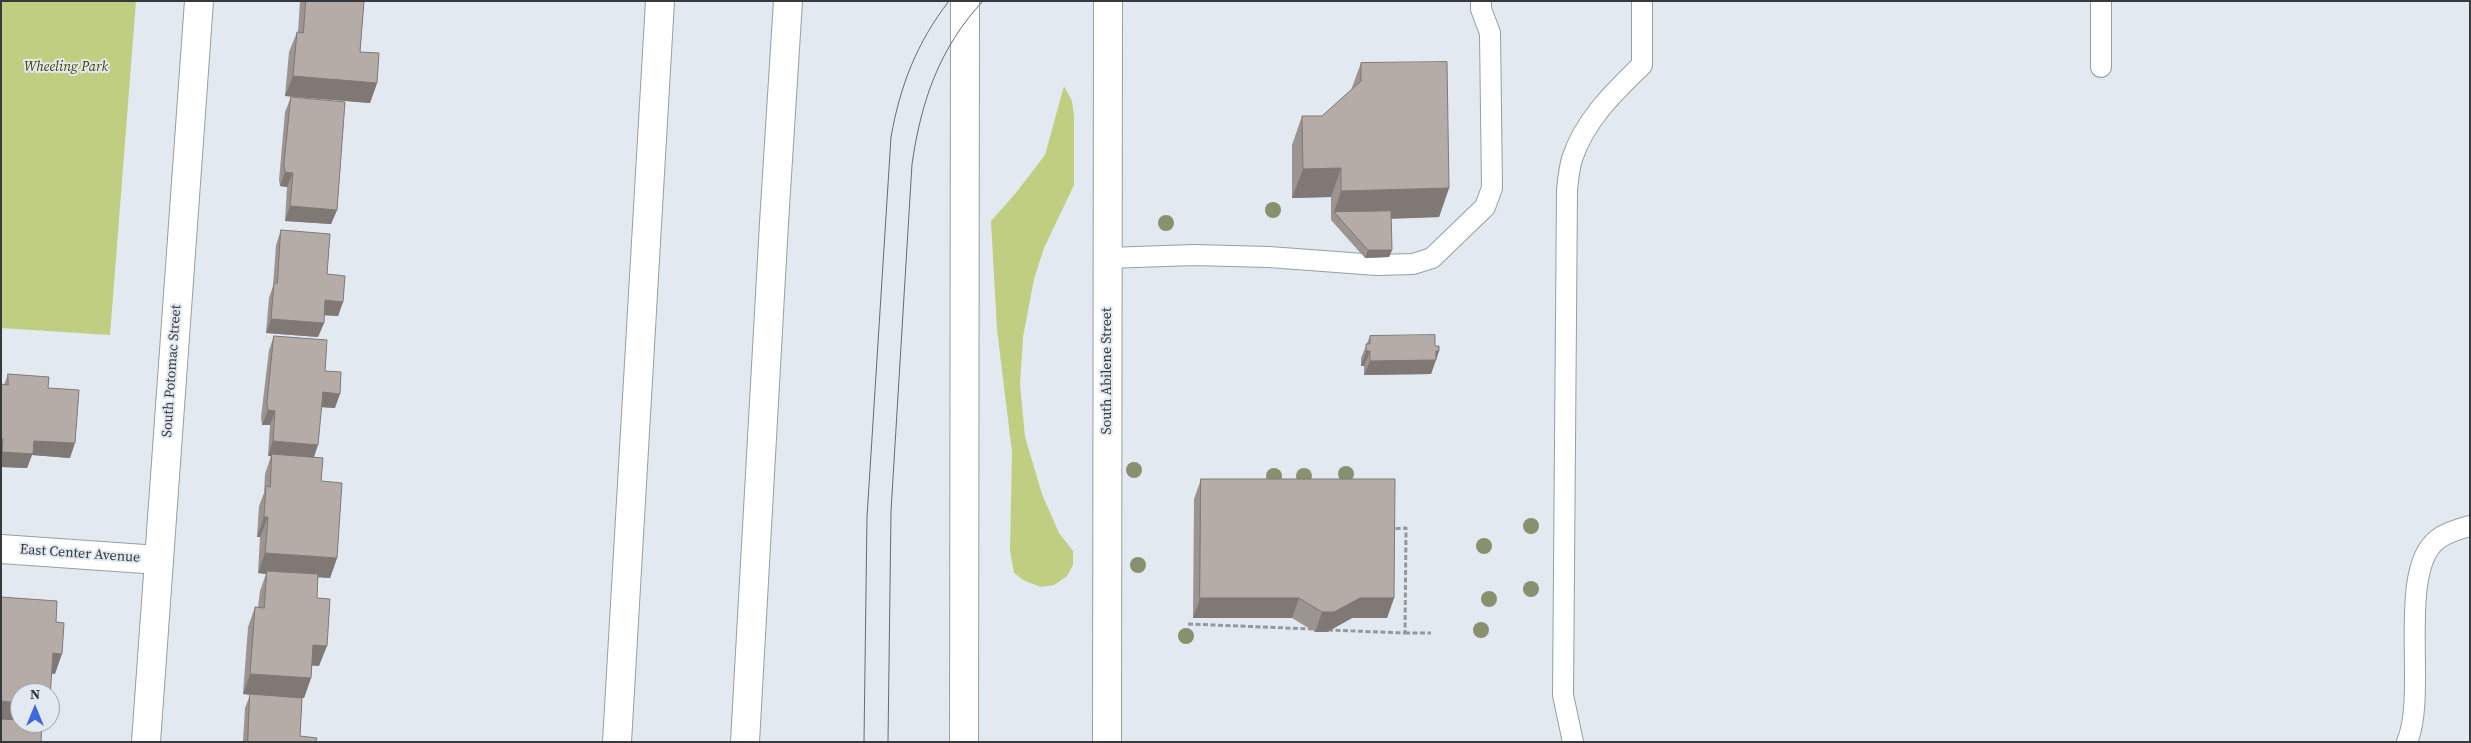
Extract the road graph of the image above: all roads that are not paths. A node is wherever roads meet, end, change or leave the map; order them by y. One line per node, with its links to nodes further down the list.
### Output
1 (199, 1): 13 (main road, South Potomac Street)
2 (660, 1): 15 (main road)
3 (788, 1): 16 (main road)
4 (965, 1): 17 (main road)
5 (1108, 1): 10 (main road, South Abilene Street)
6 (1642, 1): 19 (lane)
7 (2101, 1): 9 (lane)
8 (1481, 5): 10 (lane)
9 (2101, 66)
10 (1107, 258): 18 (main road, South Abilene Street)
11 (2470, 526): 20 (lane)
12 (1, 549): 13 (main road, East Center Avenue)
13 (159, 560): 14 (main road, South Potomac Street)
14 (146, 742)
15 (617, 742)
16 (745, 742)
17 (964, 742)
18 (1107, 742)
19 (1573, 742)
20 (2407, 742)

